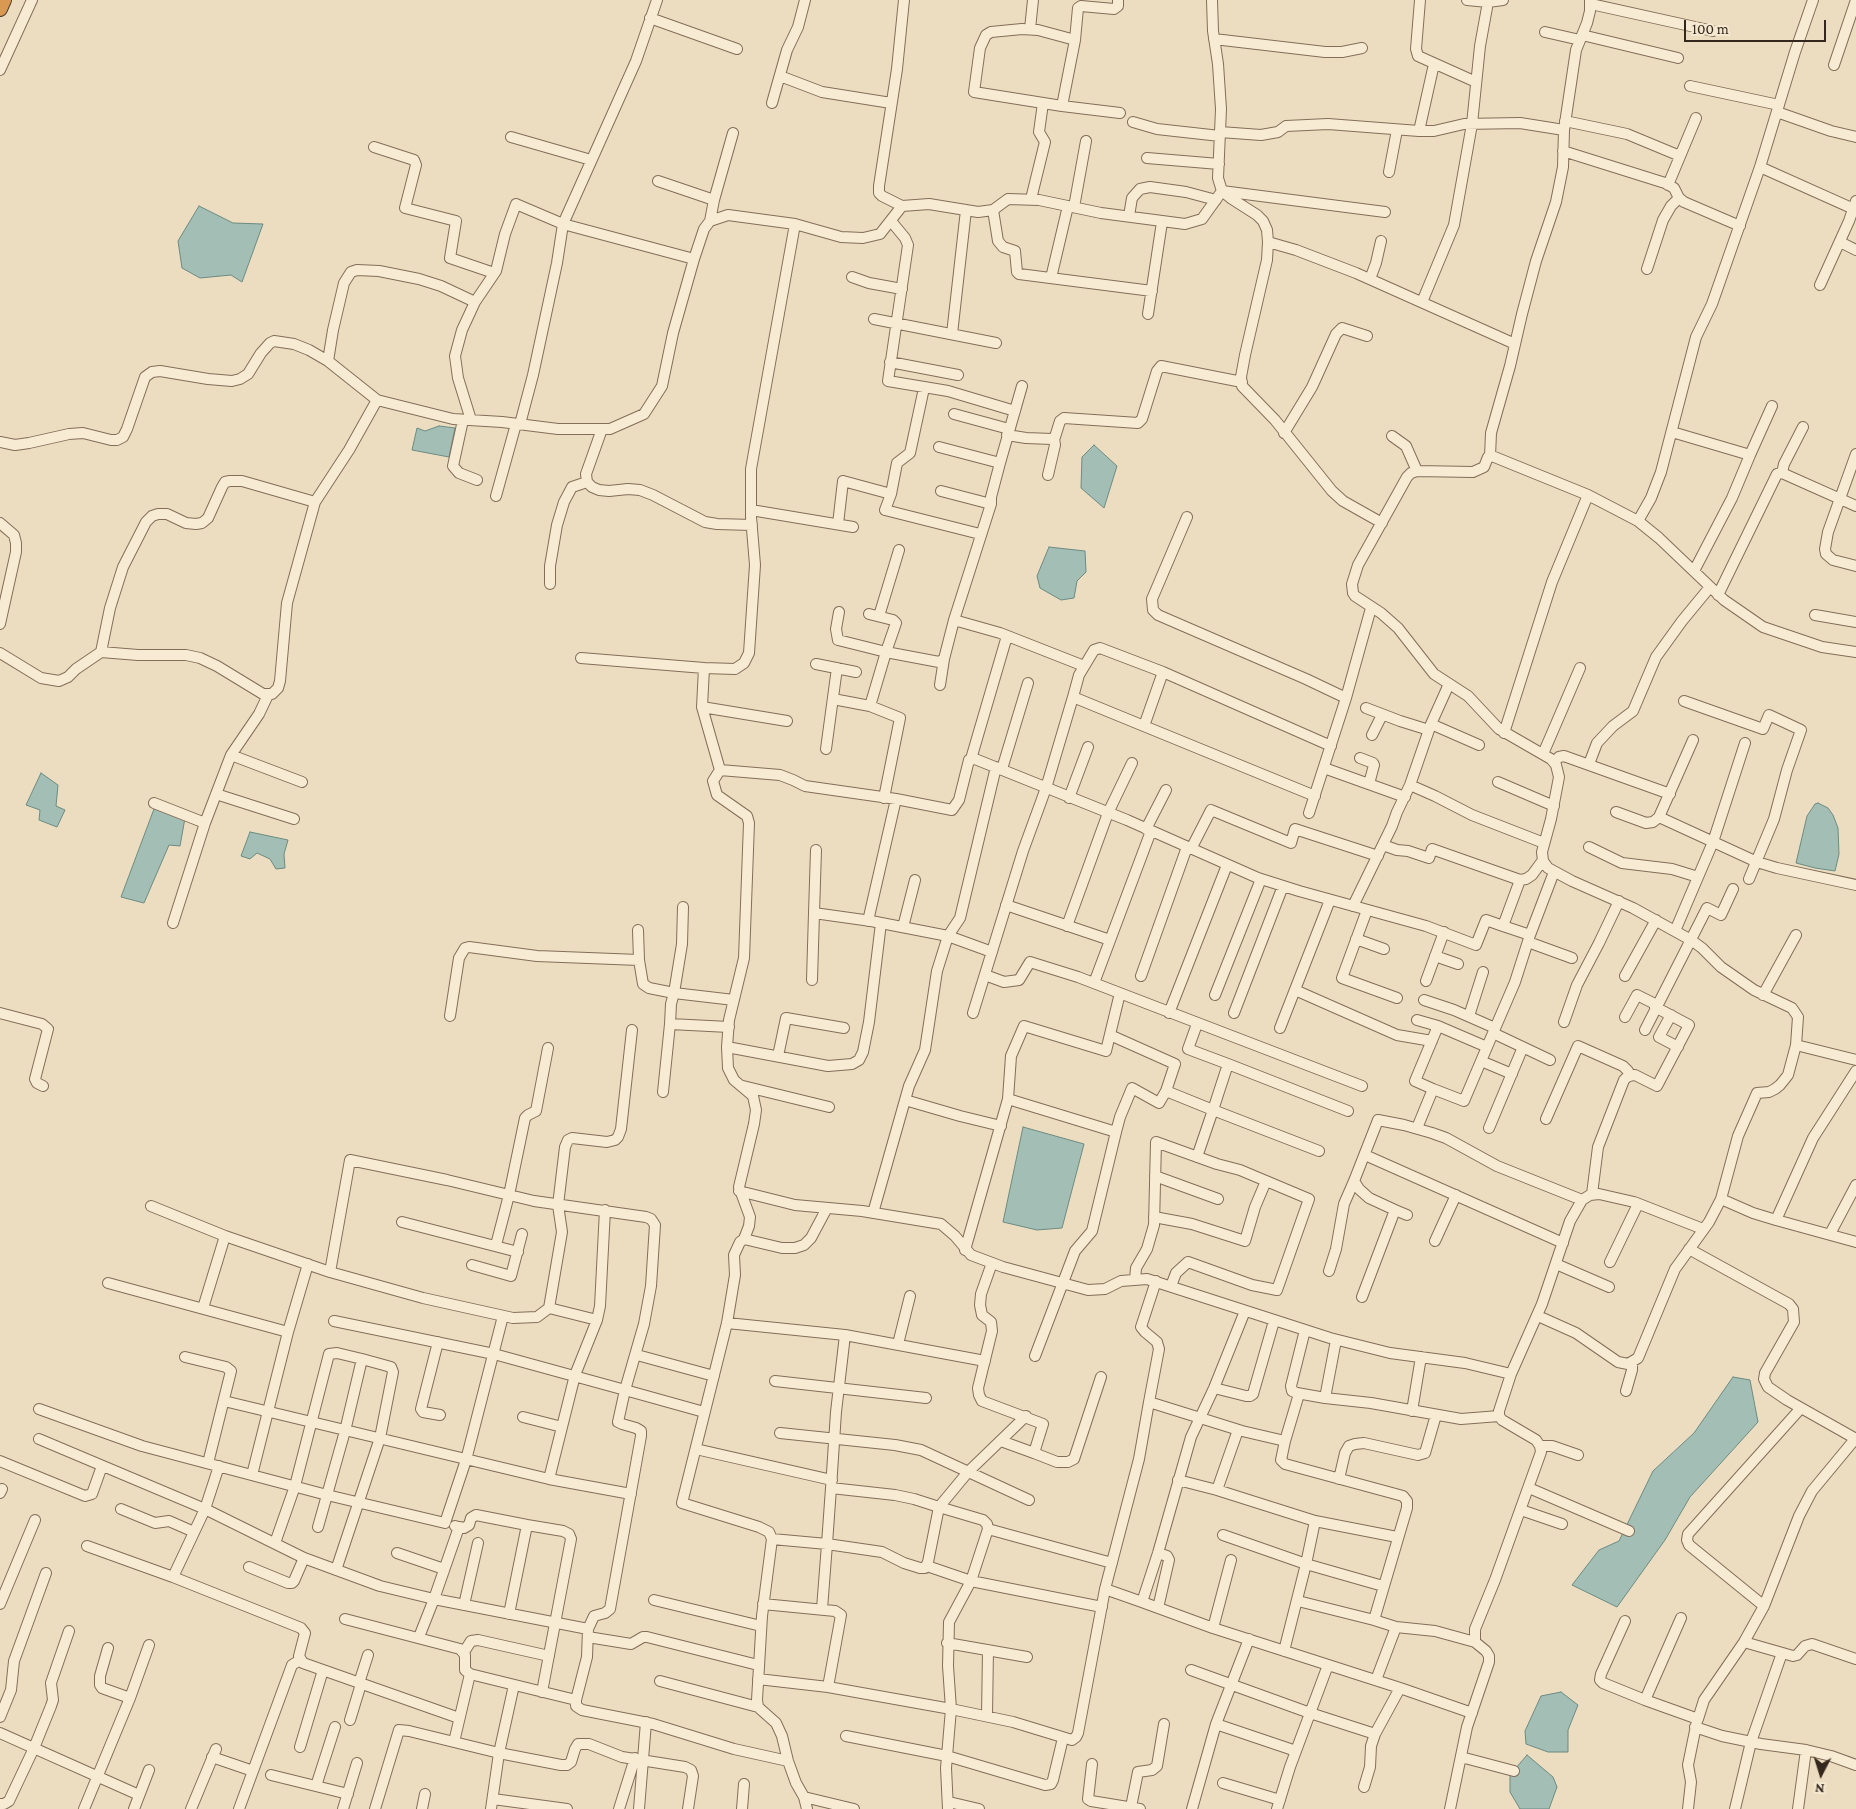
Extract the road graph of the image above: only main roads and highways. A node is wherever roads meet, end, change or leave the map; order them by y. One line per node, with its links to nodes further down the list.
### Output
1 (4, 0): 2 (highway)
2 (0, 9)

